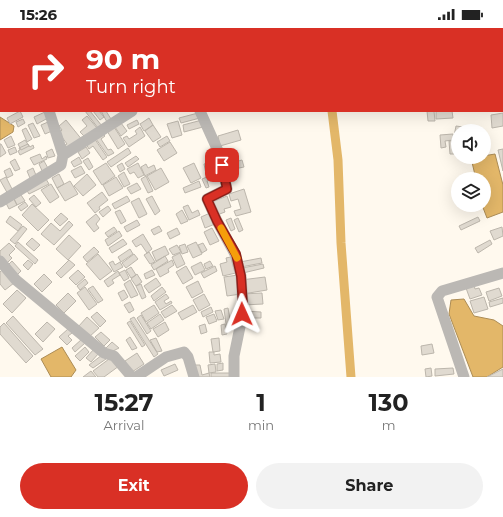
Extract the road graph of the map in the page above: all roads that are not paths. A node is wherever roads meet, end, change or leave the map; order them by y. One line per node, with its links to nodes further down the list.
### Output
1 (48, 112): 4 (street)
2 (130, 112): 4 (street)
3 (200, 112): 11 (street)
4 (63, 155): 5 (street)
5 (0, 202)
6 (0, 261): 8 (street)
7 (503, 273): 12 (street)
8 (132, 377)
9 (136, 377): 10 (street)
10 (194, 377)
11 (234, 377)
12 (464, 377)

